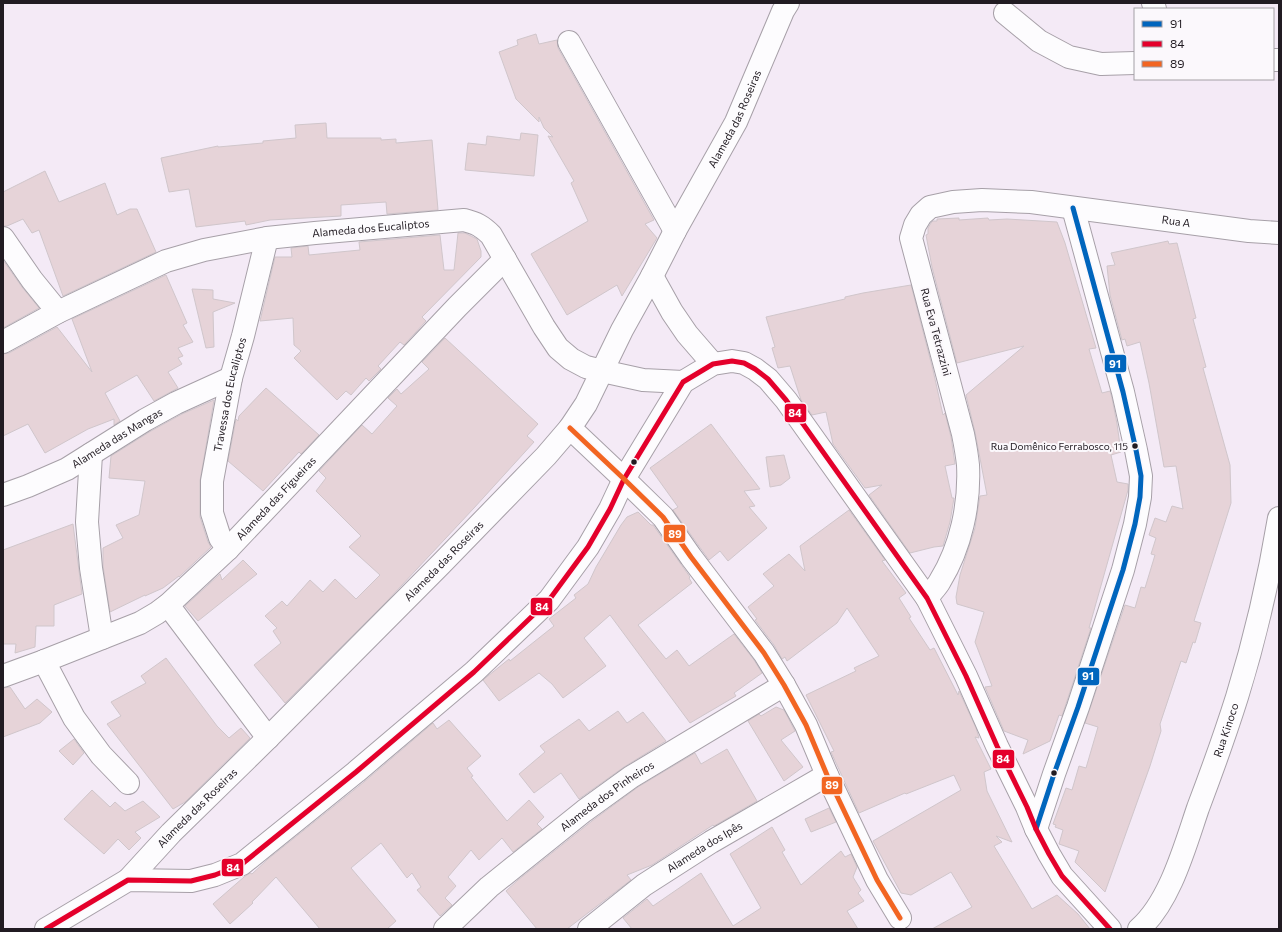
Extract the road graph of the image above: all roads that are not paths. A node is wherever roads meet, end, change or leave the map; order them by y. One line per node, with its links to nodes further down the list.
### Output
1 (788, 3): 6 (street, Alameda das Roseiras)
2 (1005, 13): 4 (street)
3 (569, 42): 6 (street)
4 (1134, 63)
5 (1073, 208): 7 (street, Rua A); 24 (street, Rua Eva Tetrazzini); 33 (street)
6 (675, 231): 11 (street, Alameda das Roseiras)
7 (1279, 233)
8 (3, 238): 12 (street)
9 (267, 238): 10 (street, Alameda dos Eucaliptos); 12 (street, Alameda dos Eucaliptos); 16 (street, Travessa dos Eucaliptos)
10 (505, 259): 15 (street, Alameda dos Eucaliptos); 23 (street, Alameda das Figueiras)
11 (652, 276): 14 (street); 15 (street, Alameda das Roseiras)
12 (58, 312): 13 (street, Alameda dos Eucaliptos)
13 (3, 342)
14 (713, 364): 17 (street); 24 (street)
15 (602, 371): 17 (street, Alameda dos Eucaliptos); 18 (street, Alameda das Roseiras)
16 (231, 378): 19 (street, Alameda das Mangas); 23 (street, Travessa dos Eucaliptos)
17 (683, 382): 20 (street)
18 (570, 428): 20 (street); 30 (street, Alameda das Roseiras)
19 (91, 454): 21 (street, Alameda das Mangas); 26 (street)
20 (624, 479): 29 (street); 34 (street)
21 (3, 495)
22 (1279, 518): 40 (street, Rua Kinoco)
23 (228, 549): 25 (street, Alameda das Figueiras)
24 (927, 598): 33 (street)
25 (168, 605): 26 (street, Alameda das Figueiras); 30 (street)
26 (102, 638): 27 (street, Alameda das Figueiras)
27 (44, 662): 28 (street, Alameda das Figueiras); 32 (street)
28 (3, 676)
29 (784, 685): 31 (street); 37 (street, Alameda dos Pinheiros)
30 (268, 738): 34 (street, Alameda das Roseiras)
31 (827, 775): 35 (street); 38 (street, Alameda dos Ipês)
32 (128, 783)
33 (1036, 829): 39 (street)
34 (128, 880): 36 (street, Alameda das Roseiras)
35 (900, 918)
36 (46, 929)
37 (445, 929)
38 (589, 929)
39 (1110, 929)
40 (1139, 929)

